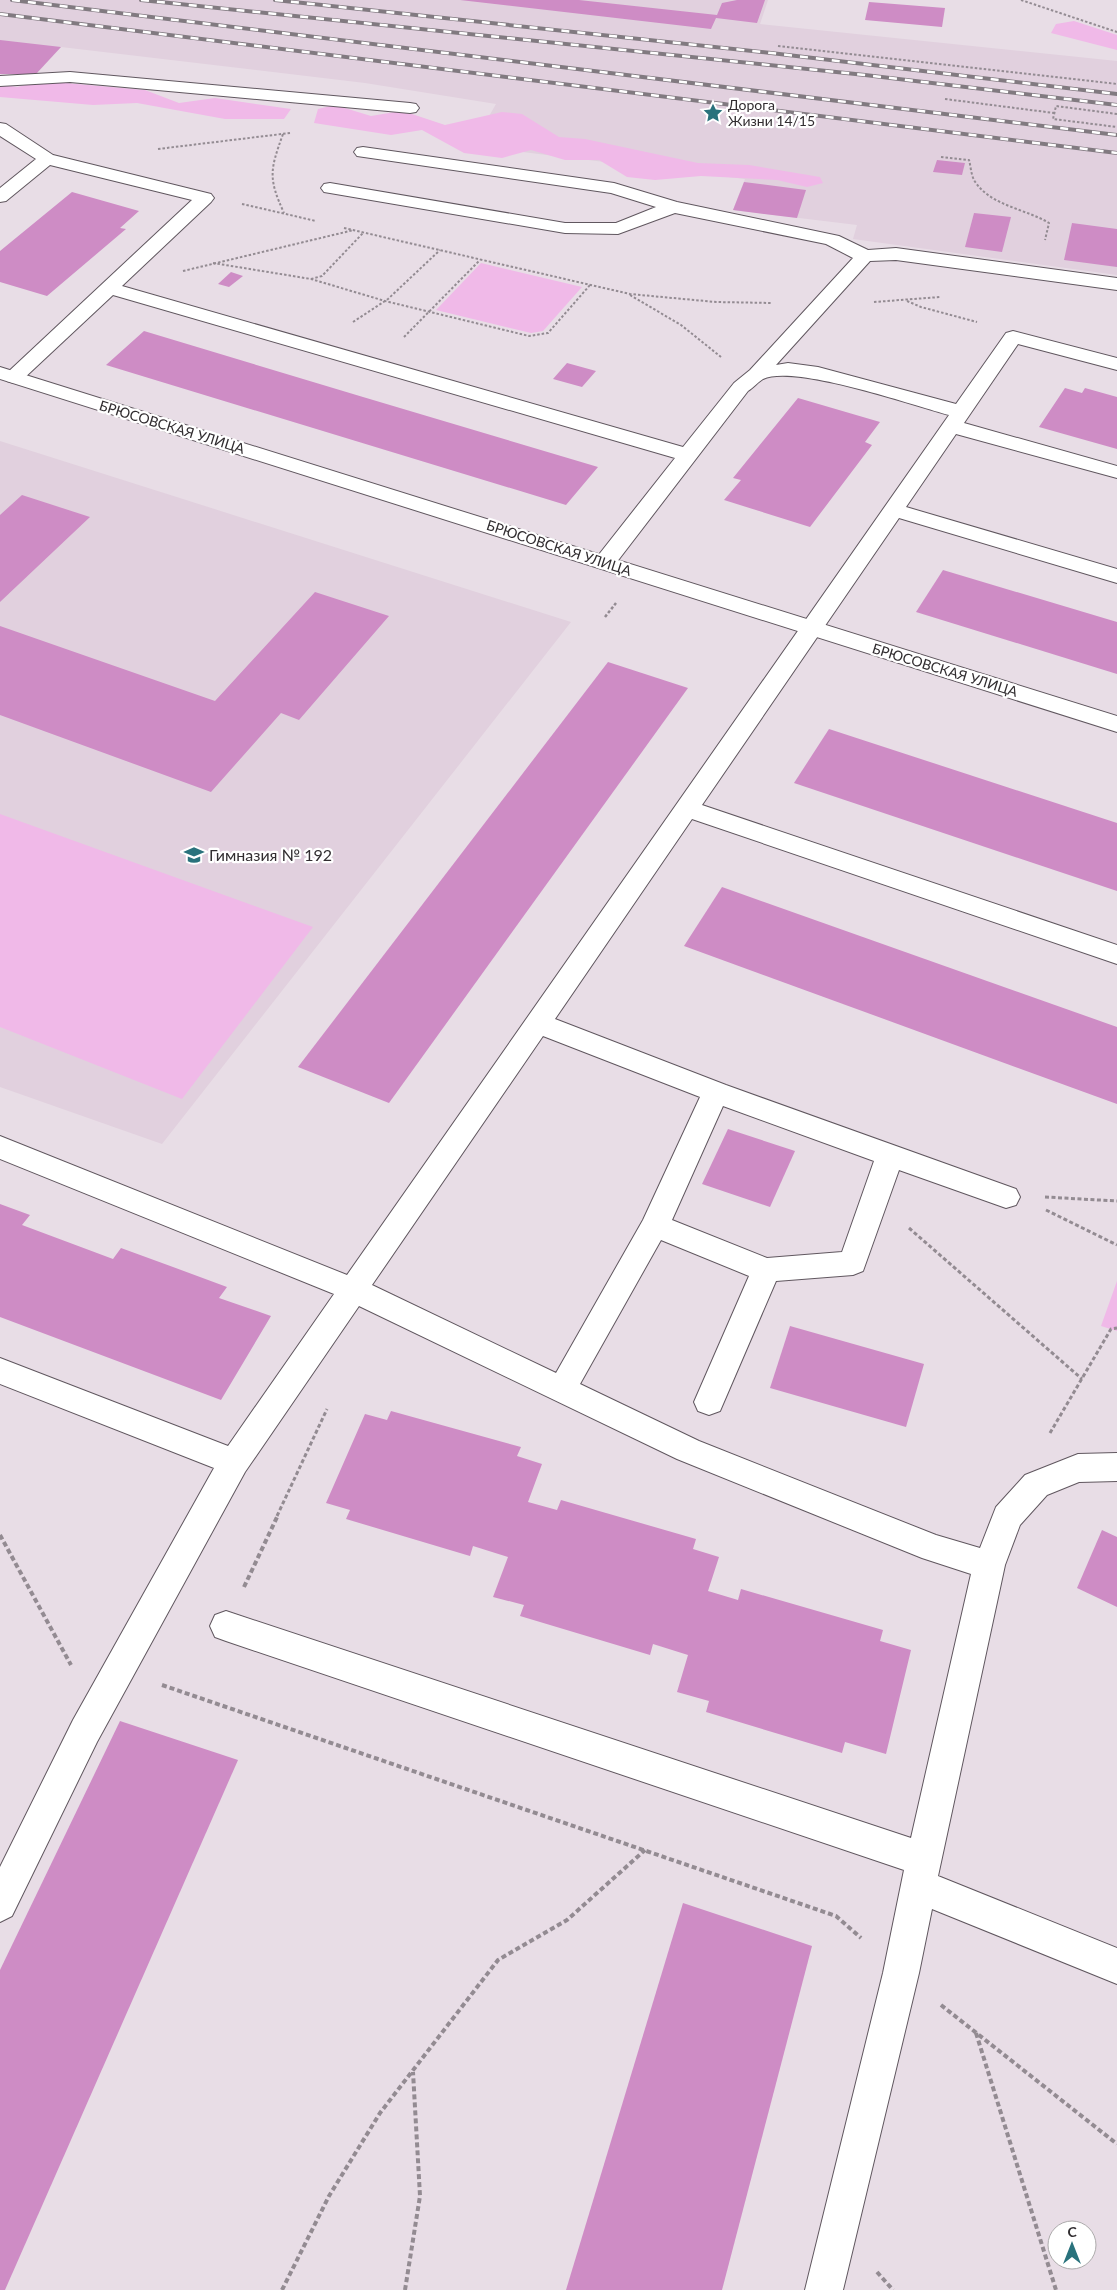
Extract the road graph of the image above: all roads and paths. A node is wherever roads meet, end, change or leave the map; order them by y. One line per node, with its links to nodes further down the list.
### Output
1 (1021, 0): 2 (path)
2 (1117, 32)
3 (778, 46): 5 (path)
4 (0, 81): 7 (street)
5 (1117, 84)
6 (945, 99): 8 (path)
7 (410, 108)
8 (1054, 112): 9 (path); 10 (path)
9 (1117, 114)
10 (1117, 127)
11 (0, 128): 17 (street)
12 (297, 133): 13 (path)
13 (283, 134): 14 (path); 22 (path)
14 (158, 149)
15 (363, 152): 21 (street)
16 (941, 157): 24 (path)
17 (47, 159): 19 (street); 20 (street)
18 (330, 188): 21 (street)
19 (0, 197)
20 (206, 198): 22 (path); 36 (street)
21 (673, 207): 29 (street)
22 (284, 213): 23 (path)
23 (319, 222)
24 (1049, 222)
25 (337, 226): 26 (path)
26 (355, 230): 27 (path); 31 (path)
27 (364, 232): 28 (path); 33 (path)
28 (440, 250): 30 (path); 39 (path)
29 (865, 256): 34 (street); 41 (street)
30 (480, 259): 35 (path); 42 (path)
31 (214, 263): 32 (path); 33 (path)
32 (175, 272)
33 (311, 279): 39 (path)
34 (1117, 284)
35 (590, 285): 37 (path); 42 (path)
36 (109, 288): 44 (street); 48 (street)
37 (630, 294): 41 (path); 49 (path)
38 (946, 297): 40 (path)
39 (385, 301): 42 (path); 44 (path)
40 (906, 301): 41 (path); 43 (path)
41 (821, 305): 47 (street)
42 (429, 312): 46 (path)
43 (984, 324)
44 (293, 341): 46 (street)
45 (1117, 364): 50 (street)
46 (376, 365): 51 (street)
47 (757, 374): 49 (street); 50 (street)
48 (7, 375): 54 (street, БРЮСОВСКАЯ УЛИЦА)
49 (741, 387): 51 (street)
50 (957, 419): 52 (street); 53 (street)
51 (688, 455): 54 (street)
52 (1117, 472)
53 (894, 510): 55 (street); 56 (street)
54 (605, 562): 56 (street, БРЮСОВСКАЯ УЛИЦА)
55 (1117, 576)
56 (812, 628): 57 (street, БРЮСОВСКАЯ УЛИЦА); 58 (street)
57 (1117, 724)
58 (687, 809): 59 (street); 60 (street)
59 (1117, 955)
60 (539, 1024): 61 (street); 70 (street)
61 (716, 1092): 63 (street); 67 (street)
62 (0, 1147): 70 (street)
63 (890, 1155): 64 (street); 65 (street)
64 (1011, 1196): 66 (path); 68 (path)
65 (875, 1199): 69 (street); 73 (path)
66 (1117, 1201)
67 (655, 1225): 69 (street); 74 (street)
68 (1117, 1245)
69 (766, 1270): 76 (street)
70 (354, 1290): 74 (street); 77 (street)
71 (1117, 1328): 73 (path)
72 (0, 1371): 77 (street)
73 (1082, 1378): 79 (path)
74 (562, 1389): 81 (street)
75 (330, 1401): 82 (path)
76 (709, 1402)
77 (234, 1462): 83 (street)
78 (1117, 1466): 79 (street)
79 (1036, 1485): 81 (street)
80 (0, 1535): 84 (path)
81 (989, 1565): 86 (street)
82 (226, 1626): 86 (street)
83 (119, 1670): 84 (street); 85 (path)
84 (96, 1712): 87 (street)
85 (645, 1850): 89 (path); 91 (path)
86 (921, 1872): 88 (street); 89 (street)
87 (0, 1904)
88 (1117, 1966)
89 (901, 1973): 90 (path); 95 (street)
90 (976, 2032): 92 (path); 96 (path)
91 (413, 2071): 93 (path); 94 (path)
92 (1117, 2144)
93 (282, 2290)
94 (405, 2290)
95 (824, 2290)
96 (1056, 2290)

